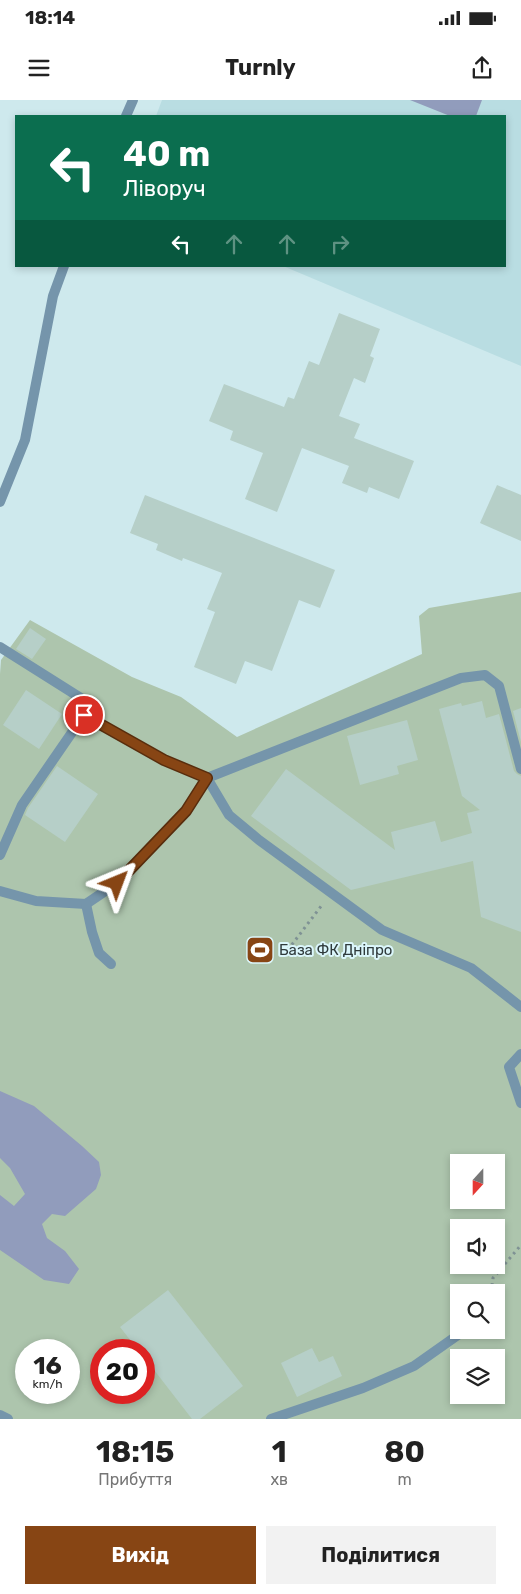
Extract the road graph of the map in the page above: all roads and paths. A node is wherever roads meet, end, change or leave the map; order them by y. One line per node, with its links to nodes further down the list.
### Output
1 (133, 100): 2 (street)
2 (126, 115)
3 (64, 267): 4 (street)
4 (0, 502)
5 (0, 647): 6 (street)
6 (84, 715): 8 (street); 9 (street)
7 (521, 769): 8 (street)
8 (207, 778): 11 (street); 12 (street)
9 (0, 855)
10 (0, 891): 12 (street)
11 (332, 893): 13 (path); 15 (street)
12 (86, 904): 14 (street)
13 (284, 955)
14 (111, 964)
15 (521, 1007)
16 (521, 1054): 17 (street)
17 (521, 1103)
18 (521, 1245): 19 (path)
19 (492, 1284)
20 (452, 1339): 23 (street)
21 (0, 1415): 22 (street)
22 (8, 1419)
23 (271, 1419)

